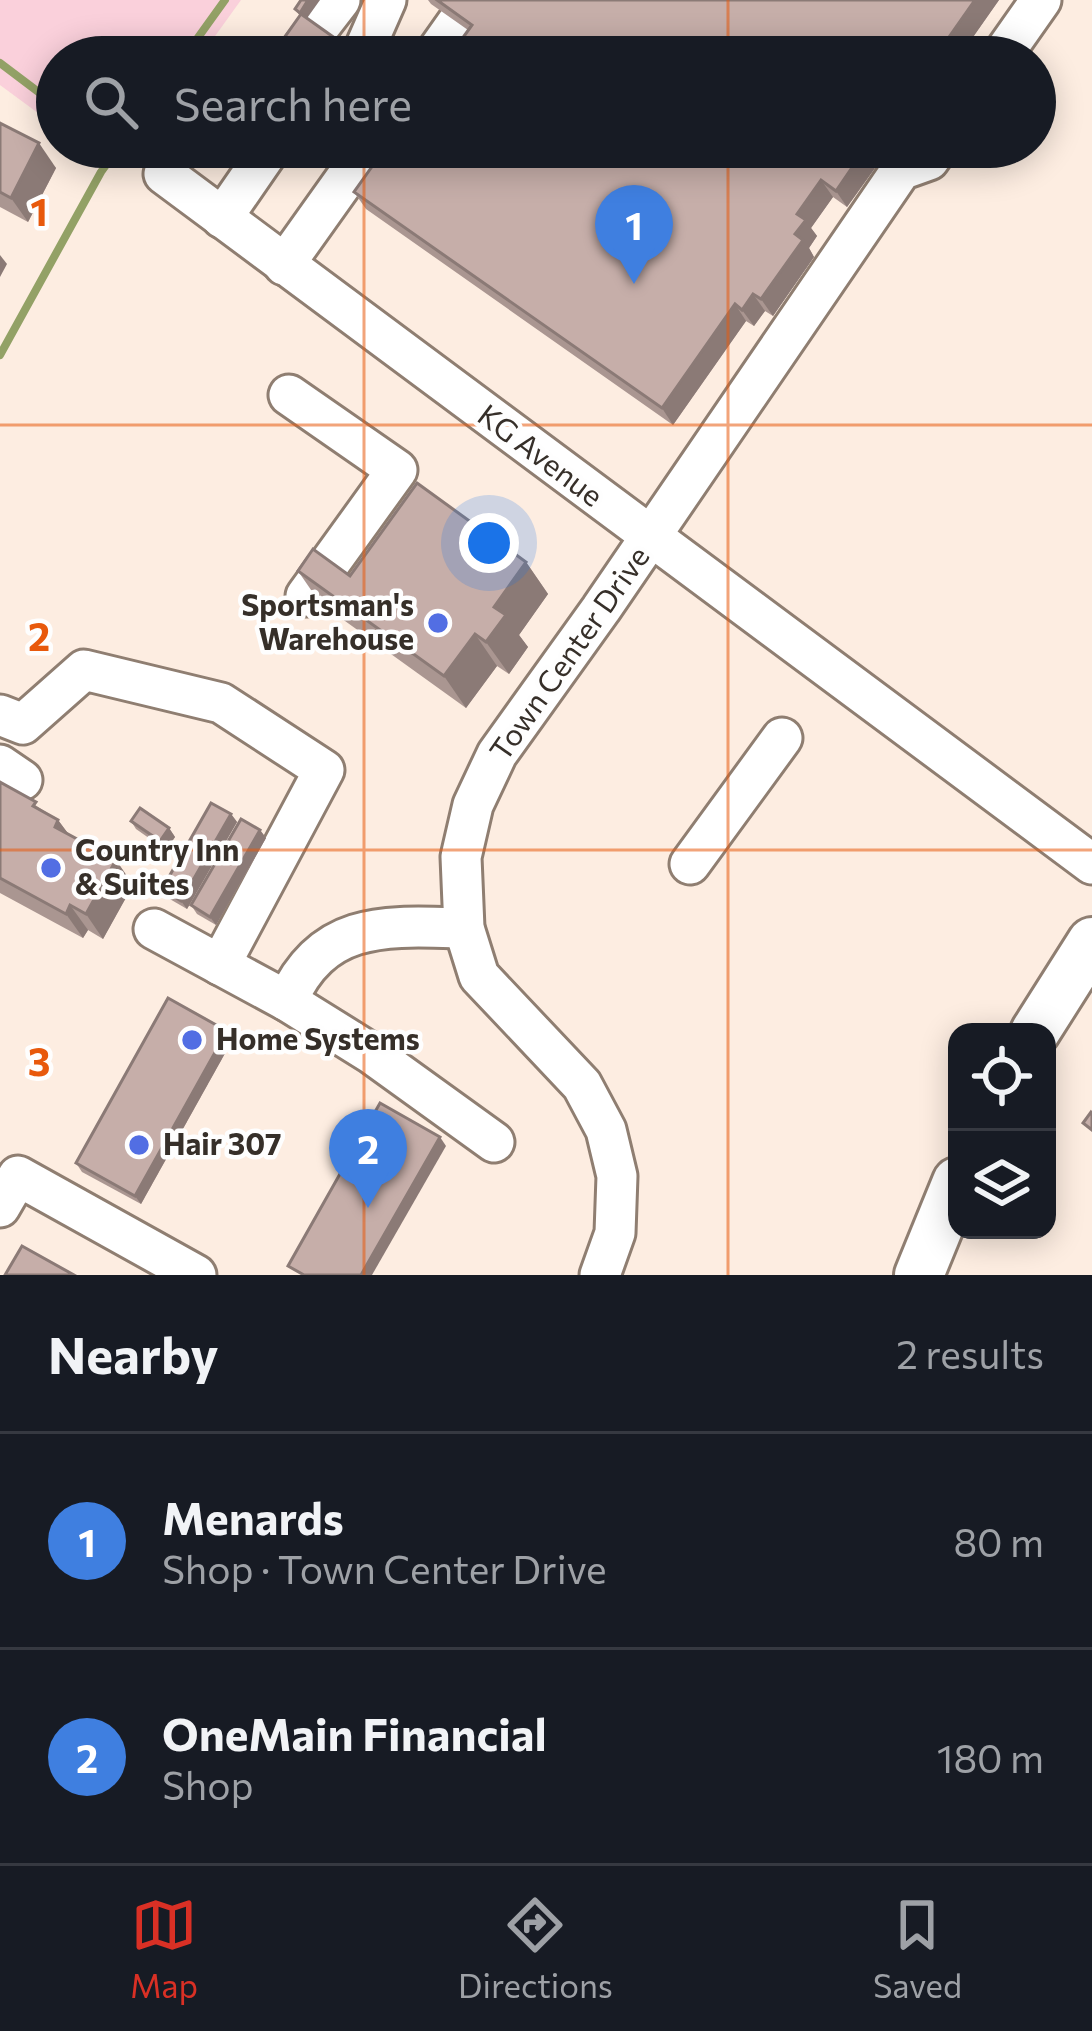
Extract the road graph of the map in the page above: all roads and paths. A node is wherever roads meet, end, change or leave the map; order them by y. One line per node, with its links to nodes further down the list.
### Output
1 (340, 0): 6 (street)
2 (367, 0): 7 (street)
3 (386, 0): 8 (street)
4 (1041, 0): 10 (street)
5 (457, 22): 9 (street)
6 (312, 36)
7 (342, 36)
8 (370, 36)
9 (447, 36)
10 (1016, 36)
11 (258, 168): 15 (street)
12 (353, 168): 16 (street)
13 (907, 168): 18 (street, Town Center Drive)
14 (164, 174): 15 (street, KG Avenue)
15 (222, 218): 16 (street, KG Avenue)
16 (284, 265): 18 (street, KG Avenue)
17 (289, 394): 19 (street)
18 (650, 538): 23 (street, KG Avenue); 24 (street, Town Center Drive)
19 (324, 591)
20 (0, 716): 27 (street)
21 (782, 738): 22 (street)
22 (690, 864)
23 (1092, 864)
24 (464, 928): 28 (street); 34 (street, Town Center Drive)
25 (154, 929): 27 (street)
26 (1092, 942): 29 (main road)
27 (220, 965): 28 (street)
28 (287, 1001): 30 (street)
29 (1041, 1023)
30 (494, 1142)
31 (948, 1204): 35 (main road)
32 (0, 1207): 33 (street)
33 (196, 1275)
34 (600, 1275)
35 (919, 1275)

